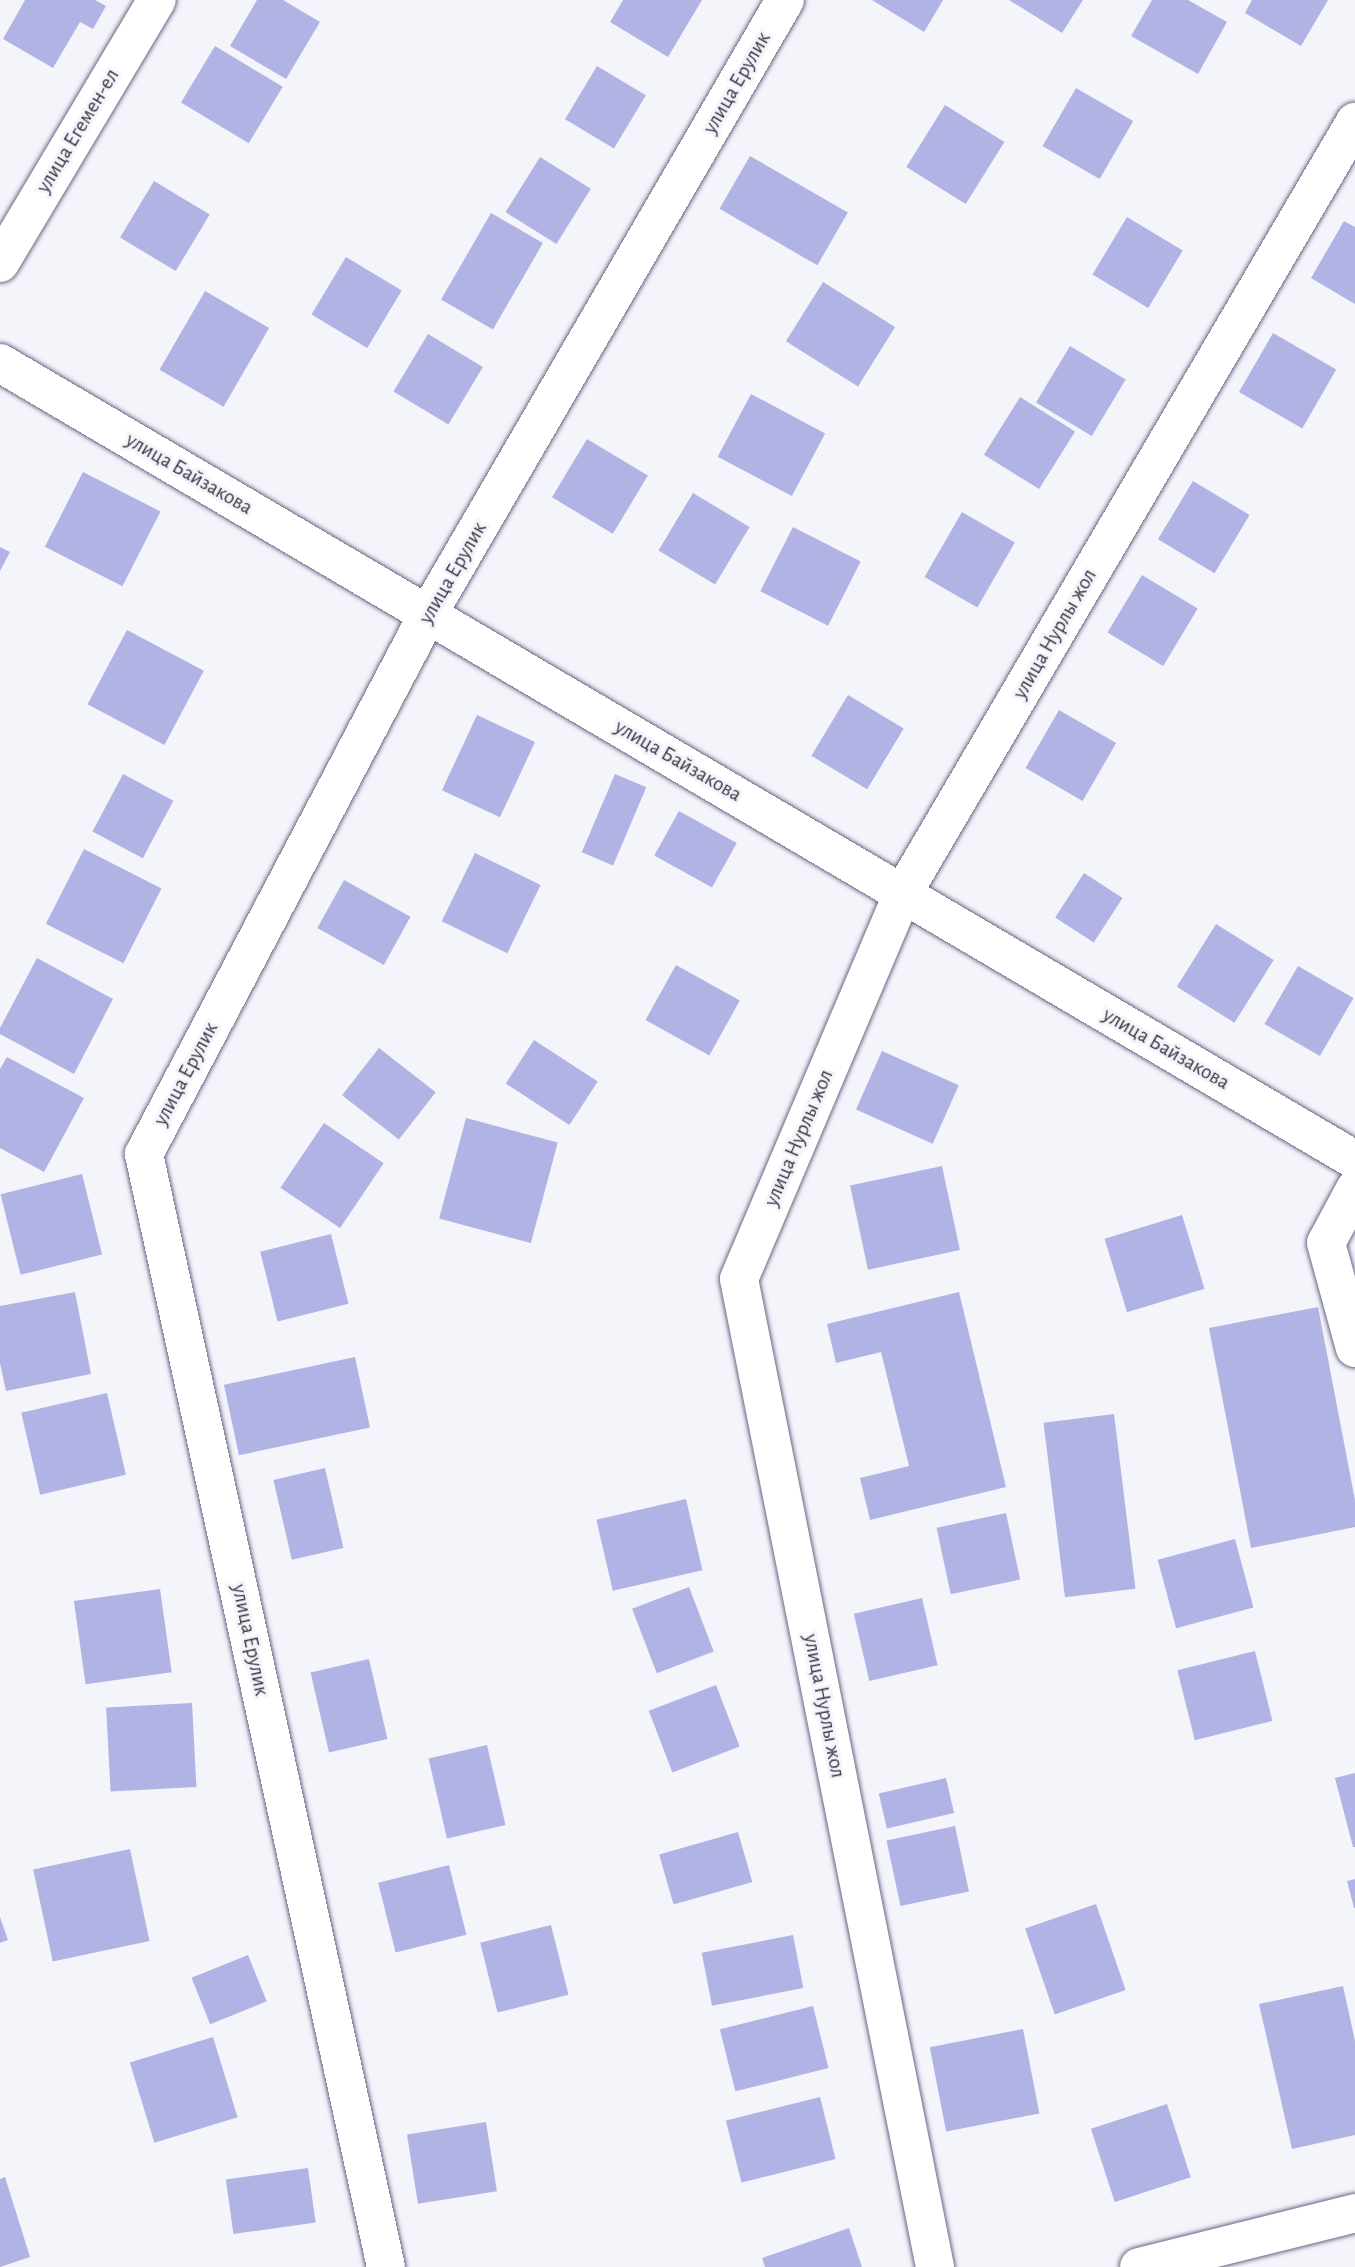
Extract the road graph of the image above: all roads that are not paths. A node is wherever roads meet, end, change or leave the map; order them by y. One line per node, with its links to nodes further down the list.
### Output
1 (157, 0): 4 (street, улица Егемен-ел)
2 (785, 0): 6 (street, улица Ерулик)
3 (1355, 122): 7 (street, улица Нурлы жол)
4 (0, 263)
5 (0, 363): 6 (street, улица Байзакова)
6 (428, 614): 7 (street, улица Байзакова); 12 (street, улица Ерулик)
7 (903, 894): 8 (street, улица Байзакова); 13 (street, улица Нурлы жол)
8 (1355, 1160)
9 (1355, 1189): 10 (street)
10 (1355, 1348)
11 (1355, 2213): 14 (street)
12 (386, 2267)
13 (935, 2267)
14 (1139, 2267)

